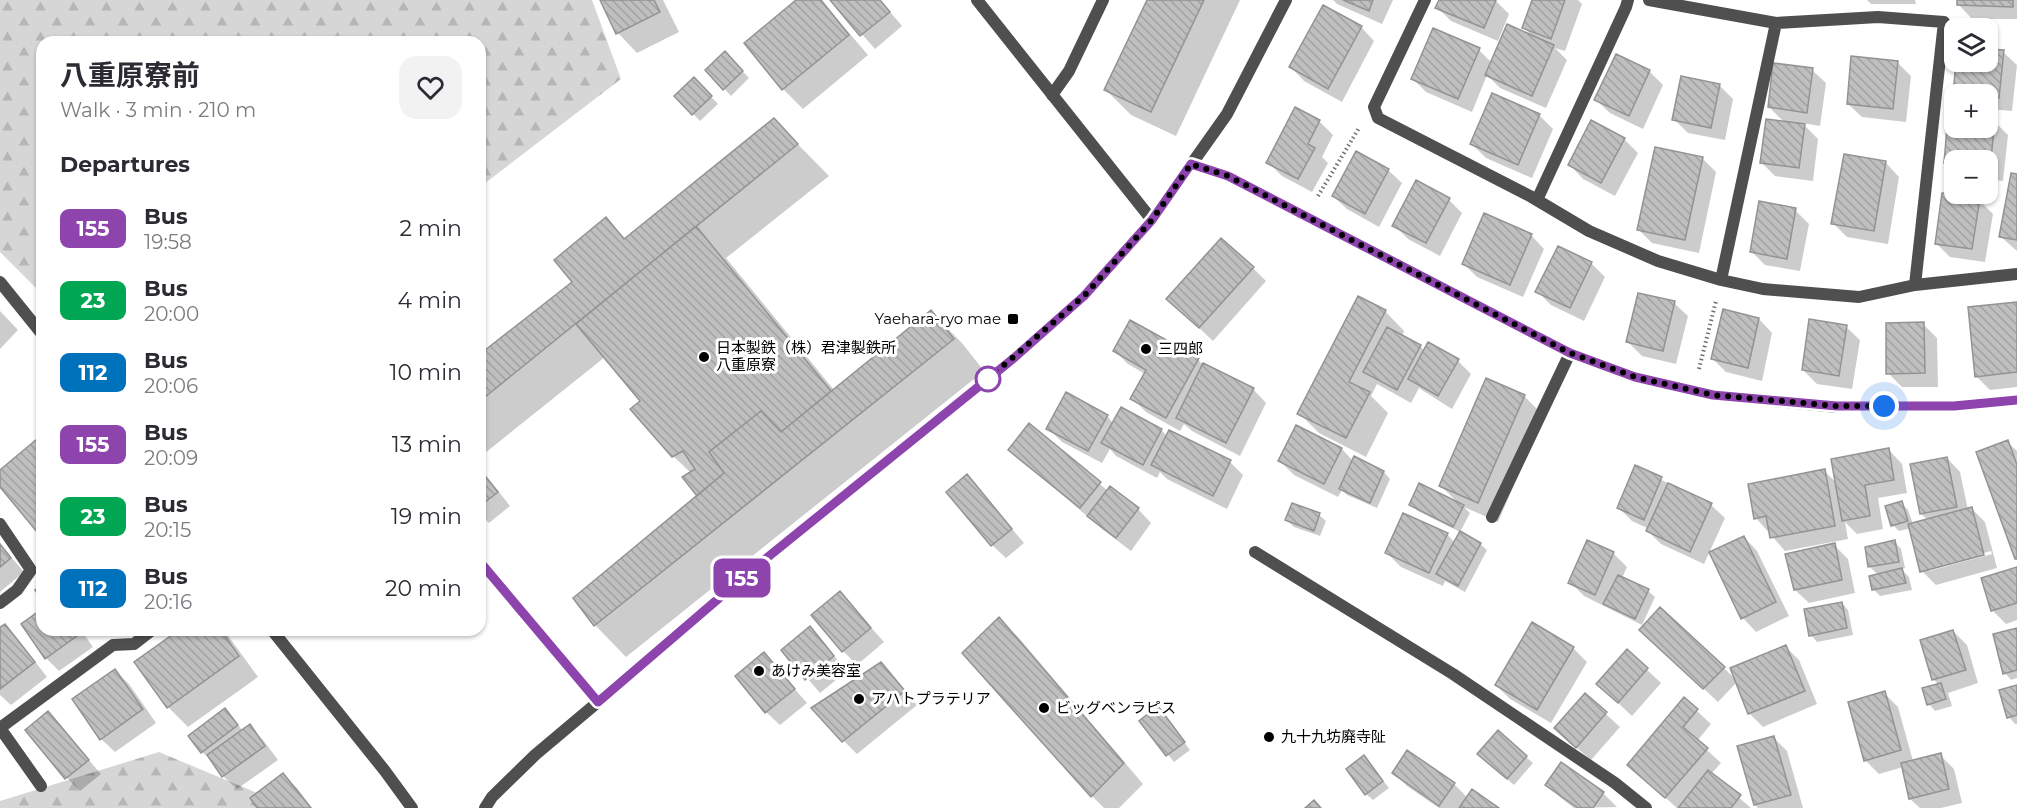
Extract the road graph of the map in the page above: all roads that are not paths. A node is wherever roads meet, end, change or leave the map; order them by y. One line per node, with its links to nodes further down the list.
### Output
1 (977, 0): 8 (street)
2 (1103, 0): 8 (street)
3 (1286, 0): 9 (street)
4 (1425, 0): 10 (street)
5 (1628, 0): 10 (street)
6 (1649, 0): 7 (street)
7 (1776, 23): 13 (street); 15 (street)
8 (1052, 95): 11 (street)
9 (1191, 164): 11 (street); 17 (street)
10 (1536, 200): 13 (street)
11 (1152, 220): 26 (street)
12 (2017, 274): 15 (street)
13 (1721, 280): 15 (street)
14 (0, 282): 16 (street)
15 (1915, 285)
16 (36, 327)
17 (1570, 353): 18 (street); 19 (street)
18 (2017, 400)
19 (1492, 517)
20 (0, 524): 23 (street)
21 (1255, 552): 31 (street)
22 (486, 569): 26 (street)
23 (0, 603)
24 (144, 636): 27 (street)
25 (277, 636): 29 (street)
26 (598, 702): 30 (street)
27 (0, 728): 28 (street)
28 (41, 786)
29 (412, 808)
30 (485, 808)
31 (1646, 808)

